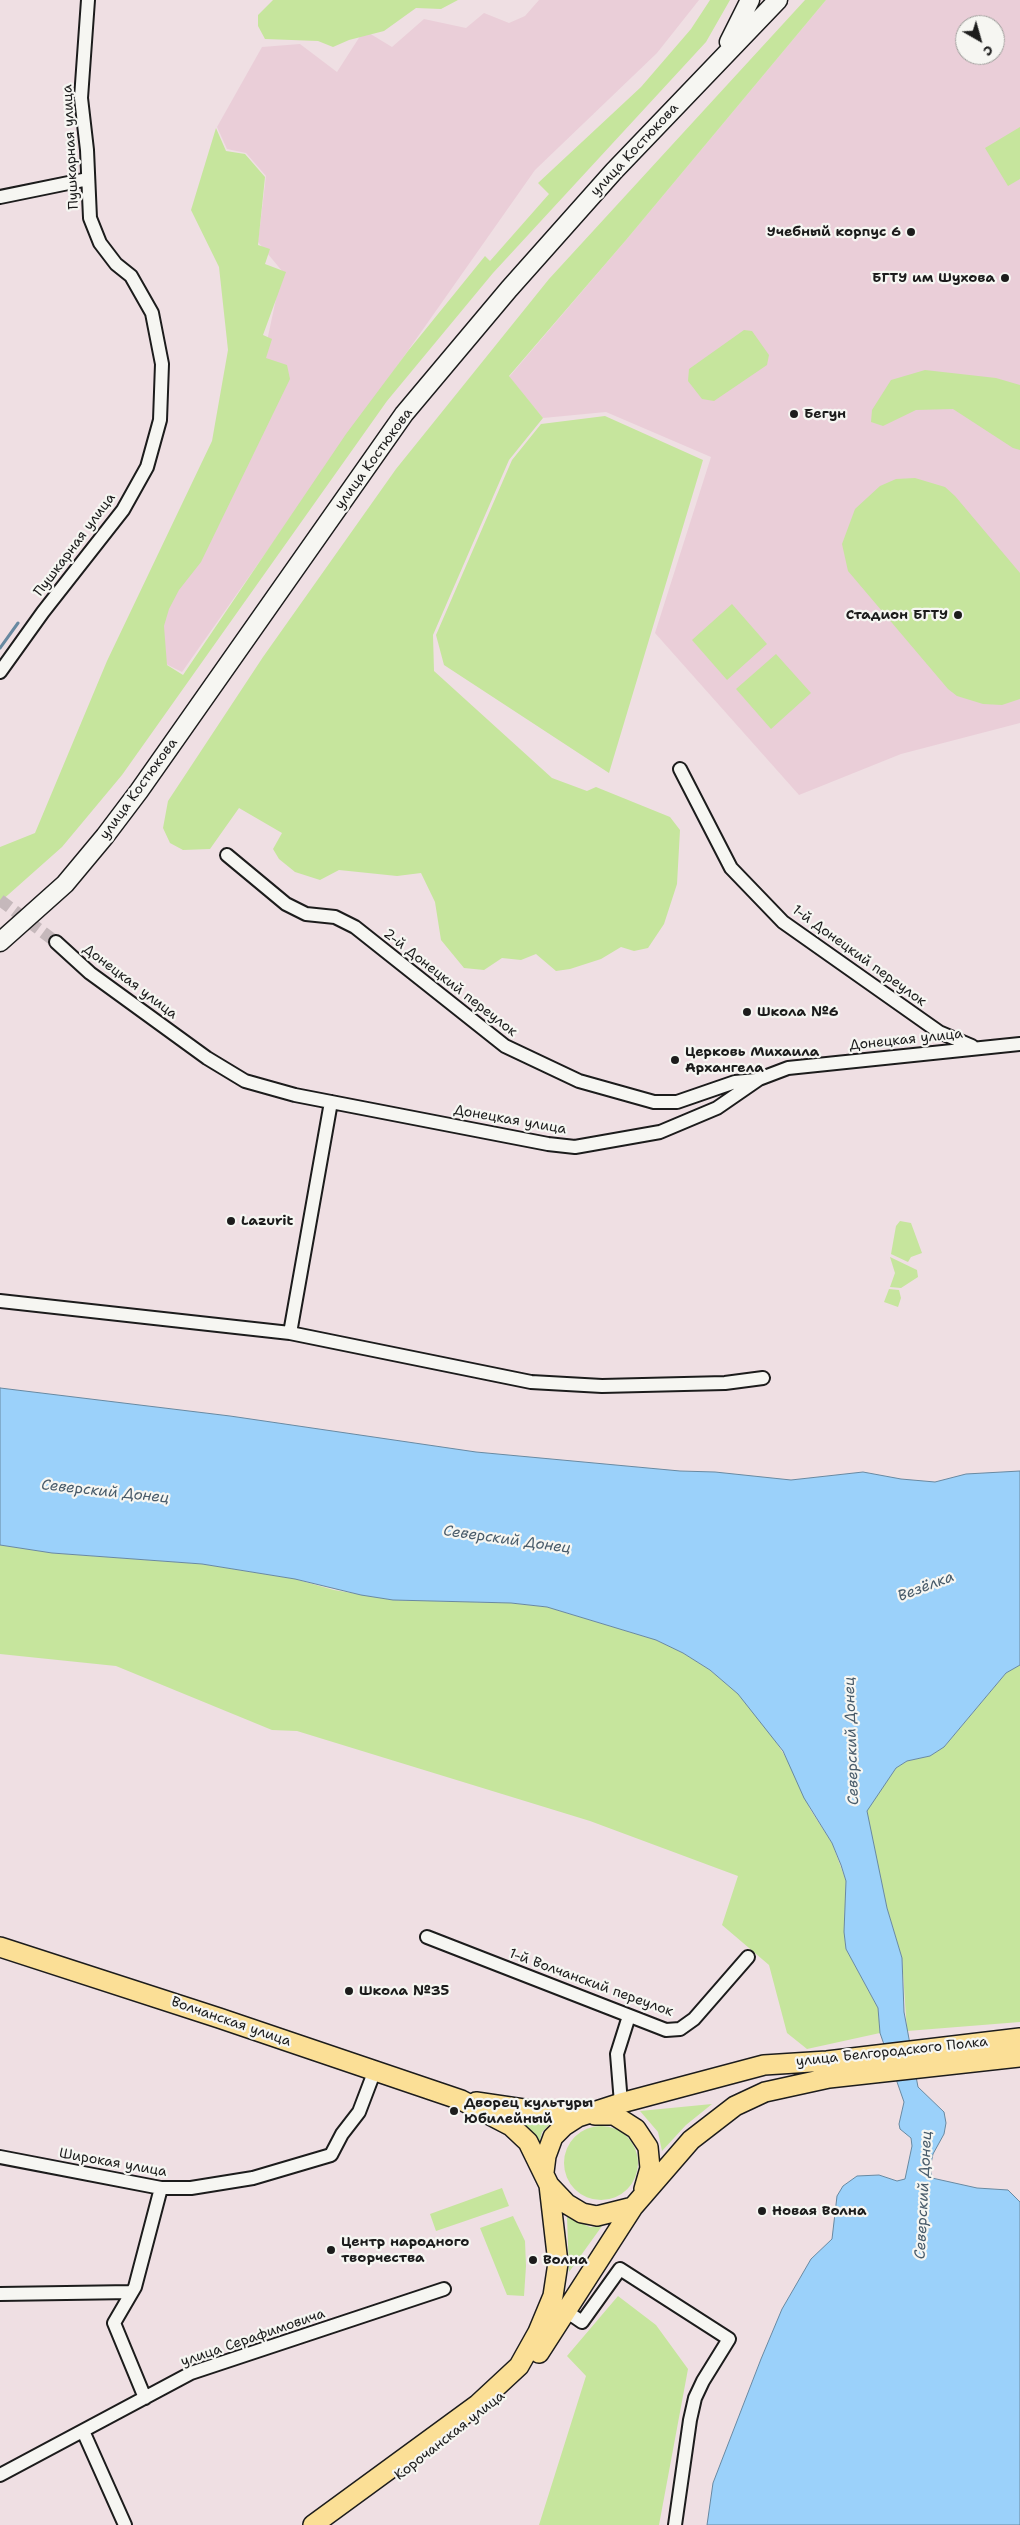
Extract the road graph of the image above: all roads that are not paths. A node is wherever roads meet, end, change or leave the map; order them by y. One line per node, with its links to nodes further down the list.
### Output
1 (88, 0): 5 (street, Пушкарная улица)
2 (750, 0): 4 (main road)
3 (778, 0): 4 (main road, улица Костюкова)
4 (721, 59): 10 (main road, улица Костюкова)
5 (88, 179): 6 (street); 7 (street, Пушкарная улица)
6 (0, 197)
7 (0, 672)
8 (680, 769): 13 (street, 1-й Донецкий переулок)
9 (227, 855): 14 (street, 2-й Донецкий переулок)
10 (0, 942)
11 (56, 942): 15 (street, Донецкая улица)
12 (1020, 1044): 13 (street, Донецкая улица)
13 (975, 1048): 14 (street, Донецкая улица)
14 (759, 1079): 15 (street, Донецкая улица)
15 (331, 1102): 17 (street)
16 (0, 1301): 17 (street)
17 (290, 1334): 18 (street)
18 (763, 1378)
19 (428, 1937): 22 (street, 1-й Волчанский переулок)
20 (0, 1947): 27 (main road, Волчанская улица)
21 (748, 1957): 22 (street, 1-й Волчанский переулок)
22 (629, 2016): 29 (street)
23 (1020, 2038): 24 (main road, улица Белгородского Полка)
24 (998, 2050): 25 (main road, улица Белгородского Полка); 26 (main road, улица Белгородского Полка)
25 (1020, 2057)
26 (828, 2069): 29 (main road, улица Белгородского Полка); 35 (main road)
27 (375, 2070): 28 (main road, Волчанская улица); 34 (street, Широкая улица)
28 (461, 2100): 30 (main road); 33 (main road)
29 (621, 2102): 30 (main road, улица Белгородского Полка); 31 (main road)
30 (583, 2116): 31 (main road); 33 (main road)
31 (636, 2129): 35 (main road)
32 (0, 2157): 34 (street, Широкая улица)
33 (546, 2178): 35 (main road); 44 (main road, Корочанская улица)
34 (161, 2188): 37 (street)
35 (638, 2201): 39 (main road, Корочанская улица)
36 (444, 2290): 40 (street, улица Серафимовича)
37 (132, 2292): 38 (street); 40 (street)
38 (0, 2294)
39 (566, 2311): 45 (main road, Корочанская улица); 46 (street)
40 (145, 2398): 41 (street, улица Серафимовича)
41 (83, 2431): 42 (street, улица Серафимовича); 43 (street)
42 (0, 2475)
43 (125, 2525)
44 (313, 2525)
45 (332, 2525)
46 (675, 2525)

